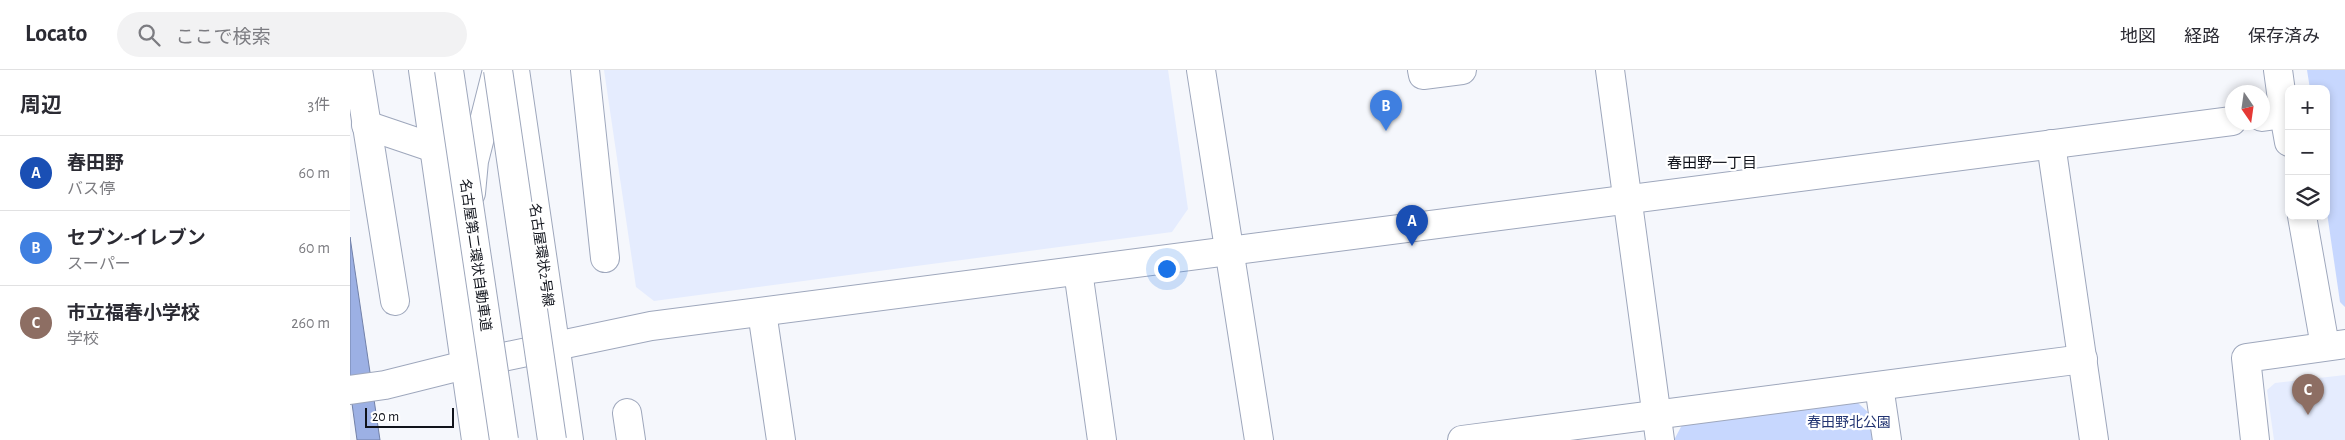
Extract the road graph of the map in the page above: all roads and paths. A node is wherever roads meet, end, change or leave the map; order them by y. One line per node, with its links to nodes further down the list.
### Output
1 (358, 70): 14 (main road)
2 (423, 70): 17 (main road)
3 (449, 70): 35 (main road, 名古屋第二環状自動車道, bridge)
4 (498, 70): 27 (main road); 36 (main road, bridge)
5 (515, 70): 26 (main road, 名古屋環状2号線)
6 (586, 70): 21 (main road)
7 (1201, 70): 20 (main road)
8 (1422, 70): 9 (main road)
9 (1462, 70)
10 (1610, 70): 18 (main road)
11 (2278, 70): 12 (main road)
12 (2273, 116): 15 (main road)
13 (2225, 122): 16 (main road)
14 (366, 125): 17 (main road); 23 (main road)
15 (2285, 136)
16 (2051, 144): 18 (main road); 28 (main road)
17 (434, 148): 29 (main road)
18 (1627, 200): 20 (main road); 33 (main road)
19 (2303, 220): 25 (main road)
20 (1229, 251): 22 (main road); 41 (main road)
21 (605, 258)
22 (1078, 271): 24 (main road); 40 (main road)
23 (394, 301)
24 (762, 312): 26 (main road); 39 (main road)
25 (2335, 345): 45 (main road)
26 (554, 346): 27 (main road); 37 (main road, 名古屋環状2号線)
27 (493, 359): 29 (main road)
28 (2083, 359): 30 (main road); 44 (main road)
29 (465, 365): 31 (main road); 34 (main road)
30 (1879, 386): 33 (main road); 43 (main road)
31 (350, 390)
32 (627, 413): 38 (main road)
33 (1658, 427): 42 (main road)
34 (476, 440)
35 (504, 440)
36 (552, 440)
37 (569, 440)
38 (631, 440)
39 (780, 440)
40 (1102, 440)
41 (1259, 440)
42 (1462, 440)
43 (1887, 440)
44 (2094, 440)
45 (2255, 440)

